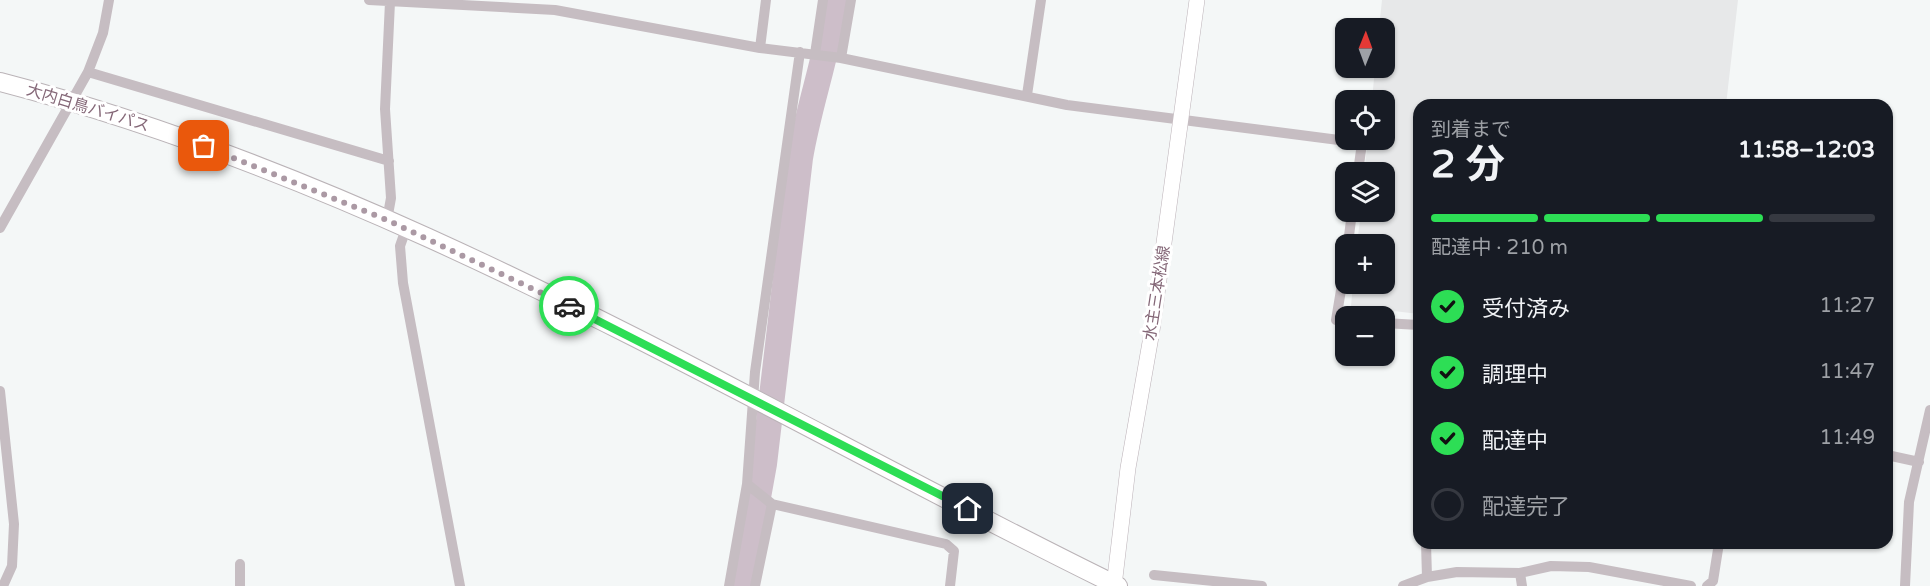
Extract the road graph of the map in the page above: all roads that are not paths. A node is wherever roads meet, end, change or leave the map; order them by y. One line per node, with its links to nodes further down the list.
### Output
1 (109, 0): 13 (street)
2 (369, 0): 8 (street)
3 (766, 0): 9 (street)
4 (823, 0): 11 (street)
5 (851, 0): 12 (street)
6 (1041, 0): 15 (street)
7 (1197, 0): 17 (main road, 水主三本松線)
8 (390, 2): 9 (street); 18 (street)
9 (760, 48): 10 (street)
10 (800, 52): 11 (street); 26 (street)
11 (817, 54): 12 (street)
12 (839, 57): 15 (street)
13 (88, 72): 16 (street); 18 (street)
14 (0, 82): 16 (highway, 大内白鳥バイパス)
15 (1027, 95): 17 (street)
16 (72, 101): 20 (highway, 大内白鳥バイパス); 21 (street)
17 (1182, 121): 19 (street); 38 (main road, 水主三本松線)
18 (389, 160): 20 (street)
19 (1359, 162)
20 (387, 220): 22 (highway, 大内白鳥バイパス)
21 (0, 228)
22 (406, 229): 26 (highway, 大内白鳥バイパス); 41 (street)
23 (1395, 324): 24 (street)
24 (1413, 325)
25 (0, 391): 39 (street)
26 (757, 401): 30 (street); 38 (highway, 大内白鳥バイパス)
27 (1930, 410): 29 (street)
28 (1893, 456): 29 (street)
29 (1919, 462): 50 (street)
30 (749, 486): 31 (street); 42 (street)
31 (770, 502): 43 (street); 44 (street)
32 (1426, 549): 37 (street)
33 (1718, 549): 49 (street)
34 (240, 564): 40 (street)
35 (1520, 573): 37 (street); 47 (street); 48 (street)
36 (1154, 575): 45 (street)
37 (1427, 577): 46 (street)
38 (1115, 585)
39 (3, 586)
40 (240, 586)
41 (460, 586)
42 (729, 586)
43 (755, 586)
44 (950, 586)
45 (1262, 586)
46 (1403, 586)
47 (1522, 586)
48 (1691, 586)
49 (1707, 586)
50 (1905, 586)

